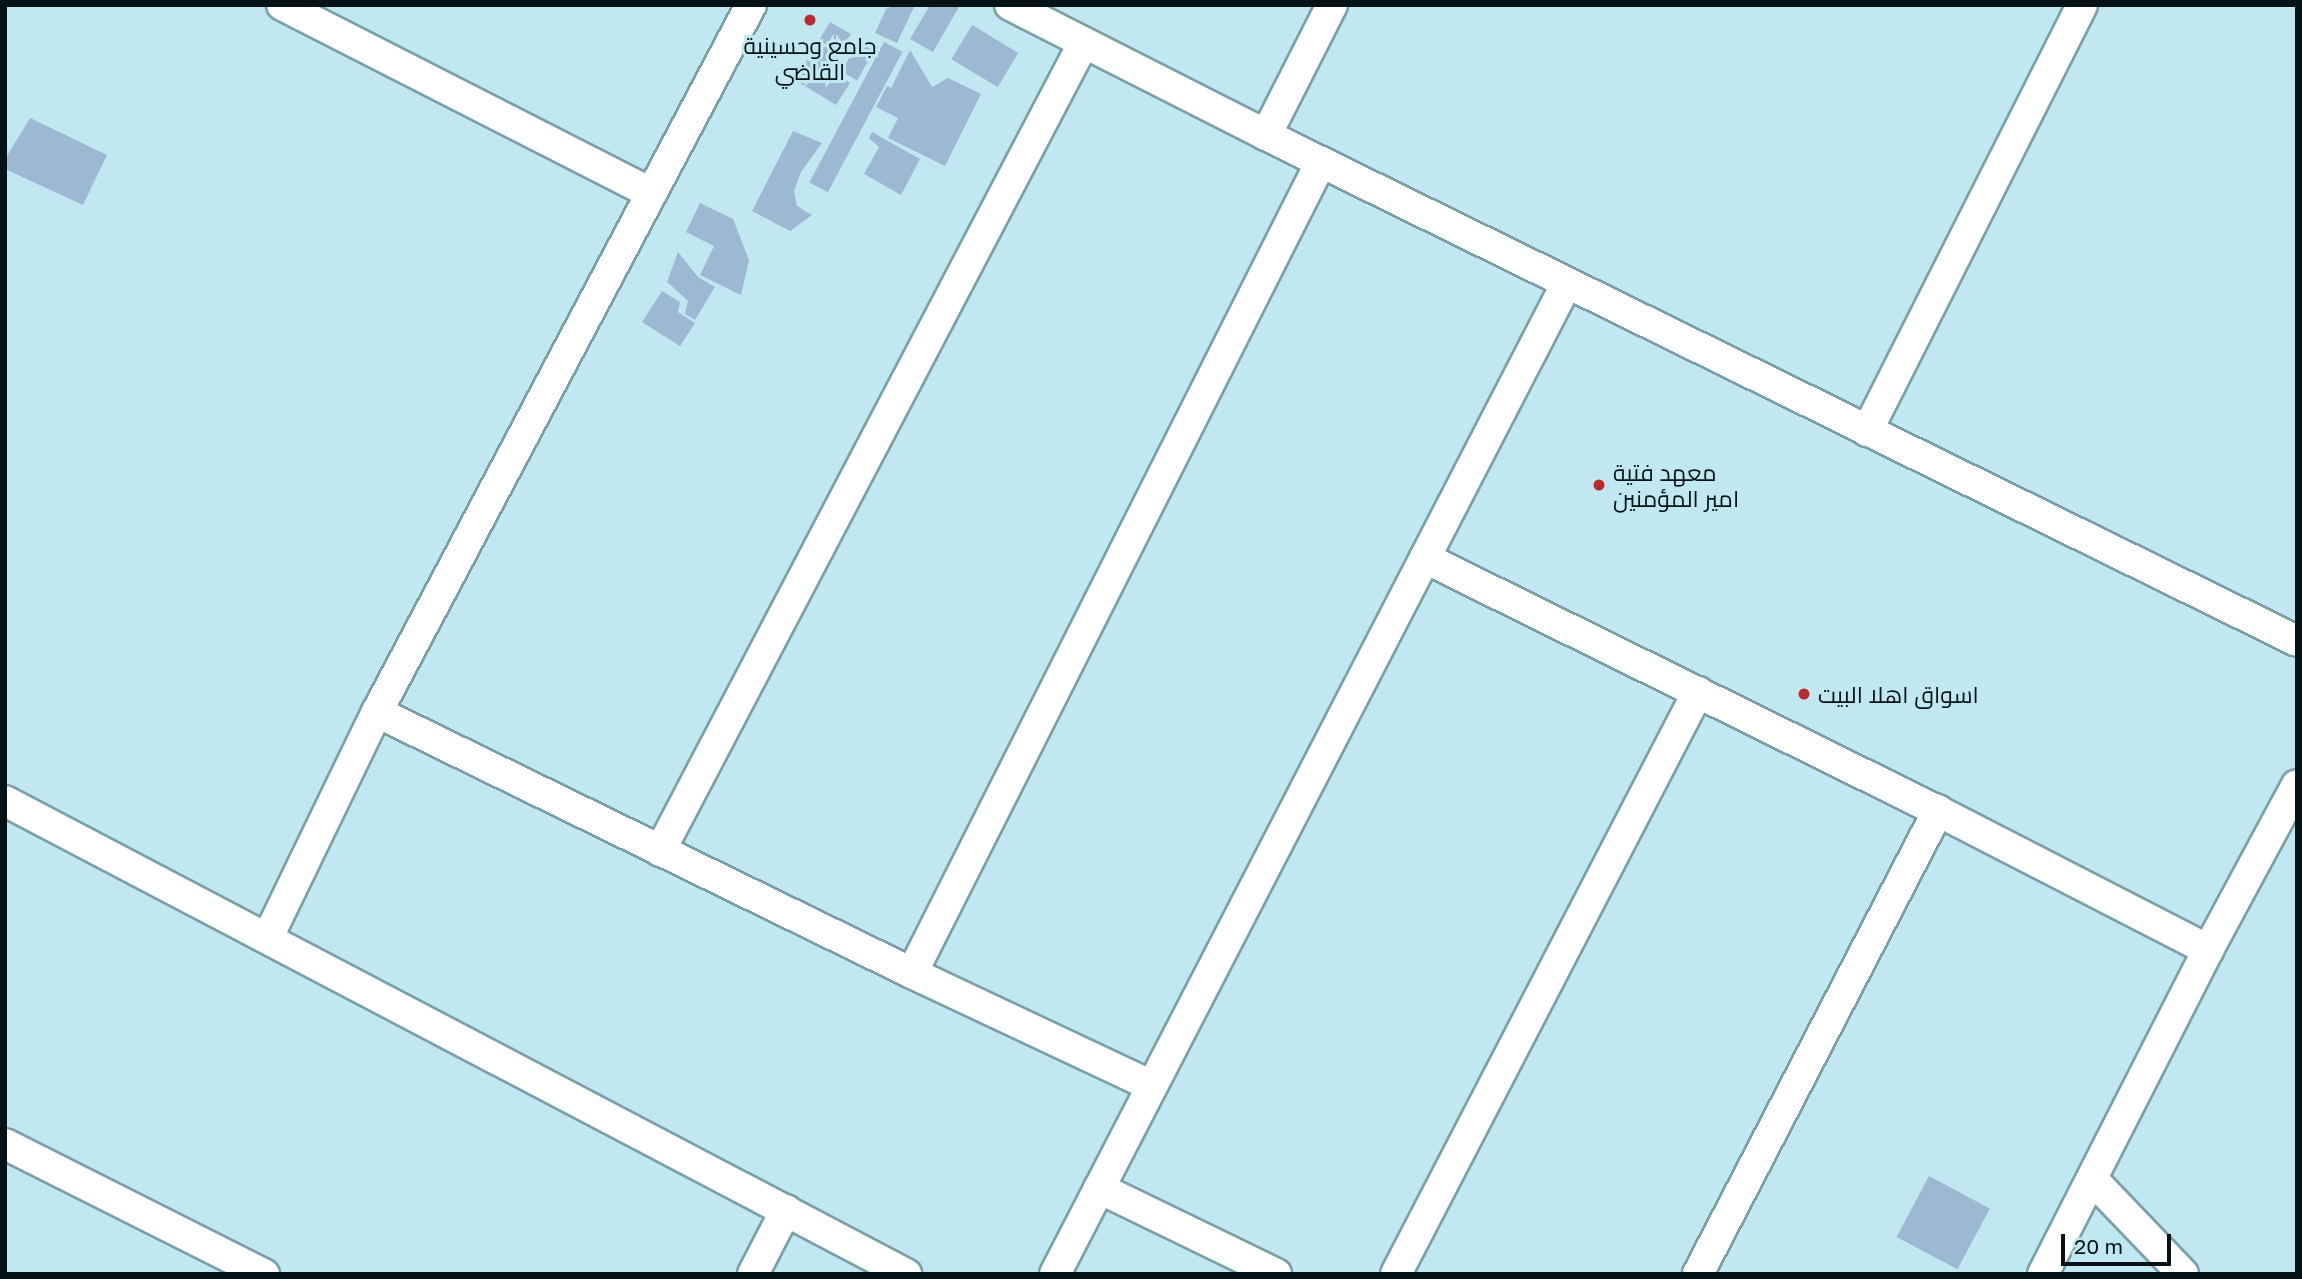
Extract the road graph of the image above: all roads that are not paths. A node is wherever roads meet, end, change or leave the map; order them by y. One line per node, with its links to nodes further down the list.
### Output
1 (282, 5): 9 (street)
2 (751, 5): 9 (street)
3 (1010, 5): 6 (street)
4 (1332, 5): 7 (street)
5 (2082, 5): 11 (street)
6 (1083, 44): 7 (street); 19 (street)
7 (1266, 135): 8 (street)
8 (1321, 162): 10 (street); 22 (street)
9 (652, 193): 15 (street)
10 (1567, 283): 11 (street); 12 (street)
11 (1867, 431): 13 (street)
12 (1426, 558): 14 (street); 23 (street)
13 (2297, 640)
14 (1698, 692): 18 (street); 33 (street)
15 (377, 712): 19 (street); 20 (street)
16 (2297, 785): 21 (street)
17 (5, 801): 20 (street)
18 (1938, 811): 21 (street); 34 (street)
19 (660, 851): 22 (street)
20 (268, 937): 27 (street)
21 (2208, 950): 25 (street)
22 (912, 973): 23 (street)
23 (1152, 1086): 26 (street)
24 (5, 1144): 28 (street)
25 (2092, 1180): 35 (street); 36 (street)
26 (1099, 1188): 31 (street); 32 (street)
27 (786, 1210): 29 (street); 30 (street)
28 (264, 1274)
29 (753, 1274)
30 (906, 1274)
31 (1055, 1274)
32 (1276, 1274)
33 (1396, 1274)
34 (1698, 1274)
35 (2043, 1274)
36 (2183, 1274)

